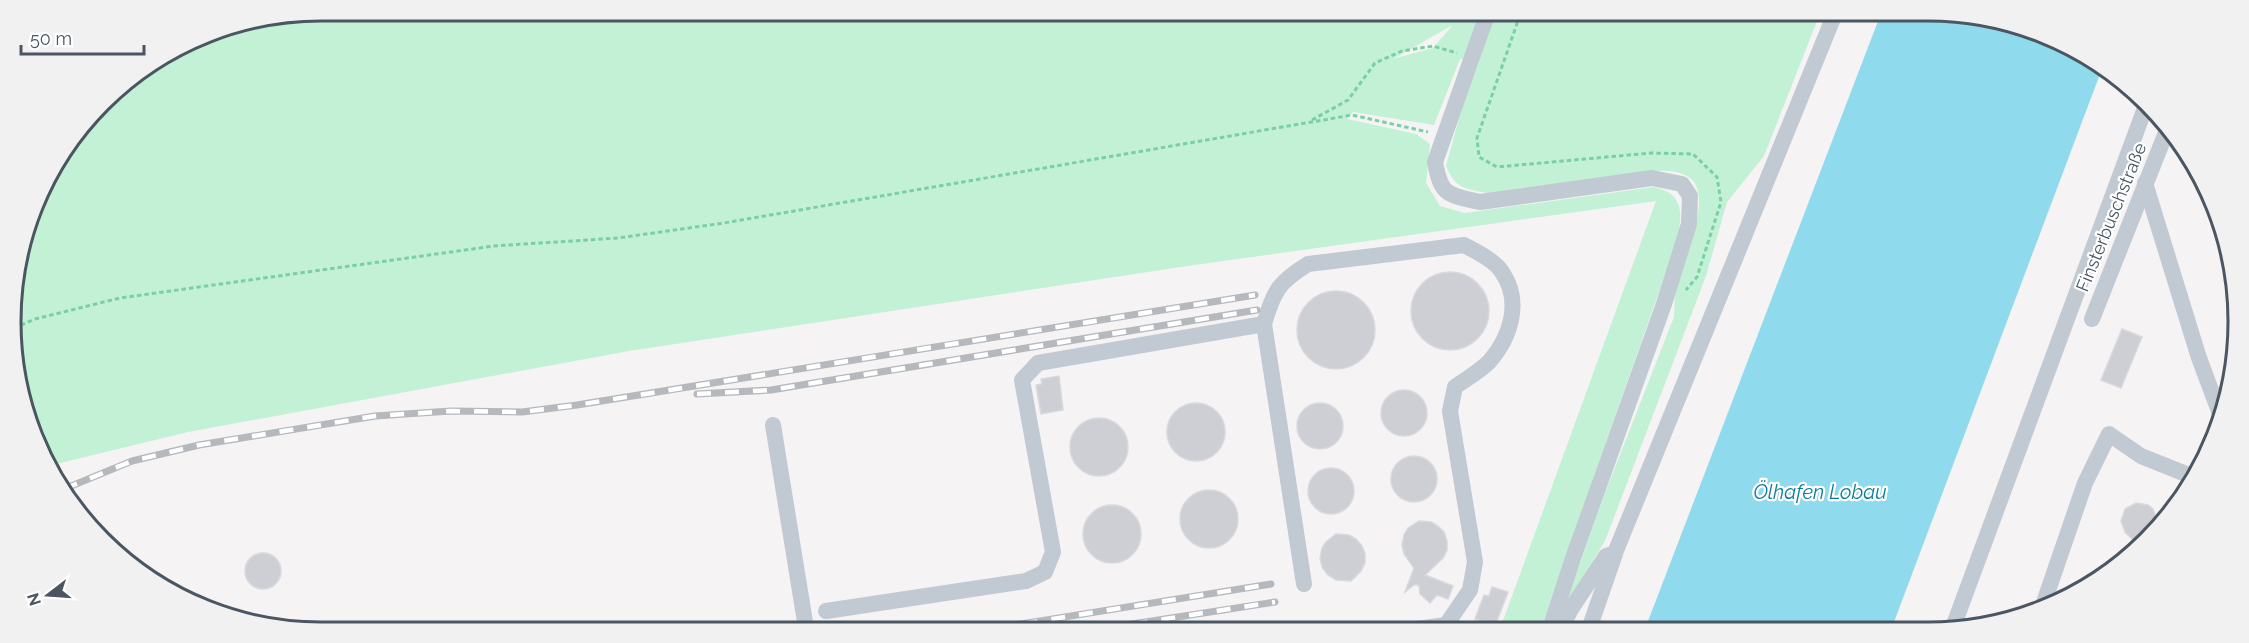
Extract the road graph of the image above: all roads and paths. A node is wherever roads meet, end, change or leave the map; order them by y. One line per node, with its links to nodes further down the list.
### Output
1 (1485, 21): 4 (street)
2 (1518, 21): 9 (path)
3 (1832, 21): 17 (street)
4 (1472, 58): 6 (path); 8 (street)
5 (2143, 113): 21 (street)
6 (1310, 121): 8 (path); 13 (path)
7 (2164, 137): 10 (street, Finsterbuschstraße)
8 (1442, 141): 24 (street)
9 (1479, 157)
10 (2145, 183): 11 (street, Finsterbuschstraße); 14 (street)
11 (2092, 319)
12 (1264, 324): 18 (street); 20 (street); 23 (street)
13 (21, 325)
14 (2216, 404)
15 (773, 425): 22 (street)
16 (2186, 474): 19 (street)
17 (1615, 553): 25 (street); 26 (street)
18 (1304, 584)
19 (2046, 597)
20 (826, 611)
21 (1956, 620)
22 (805, 622)
23 (1450, 622)
24 (1553, 622)
25 (1565, 622)
26 (1591, 622)

